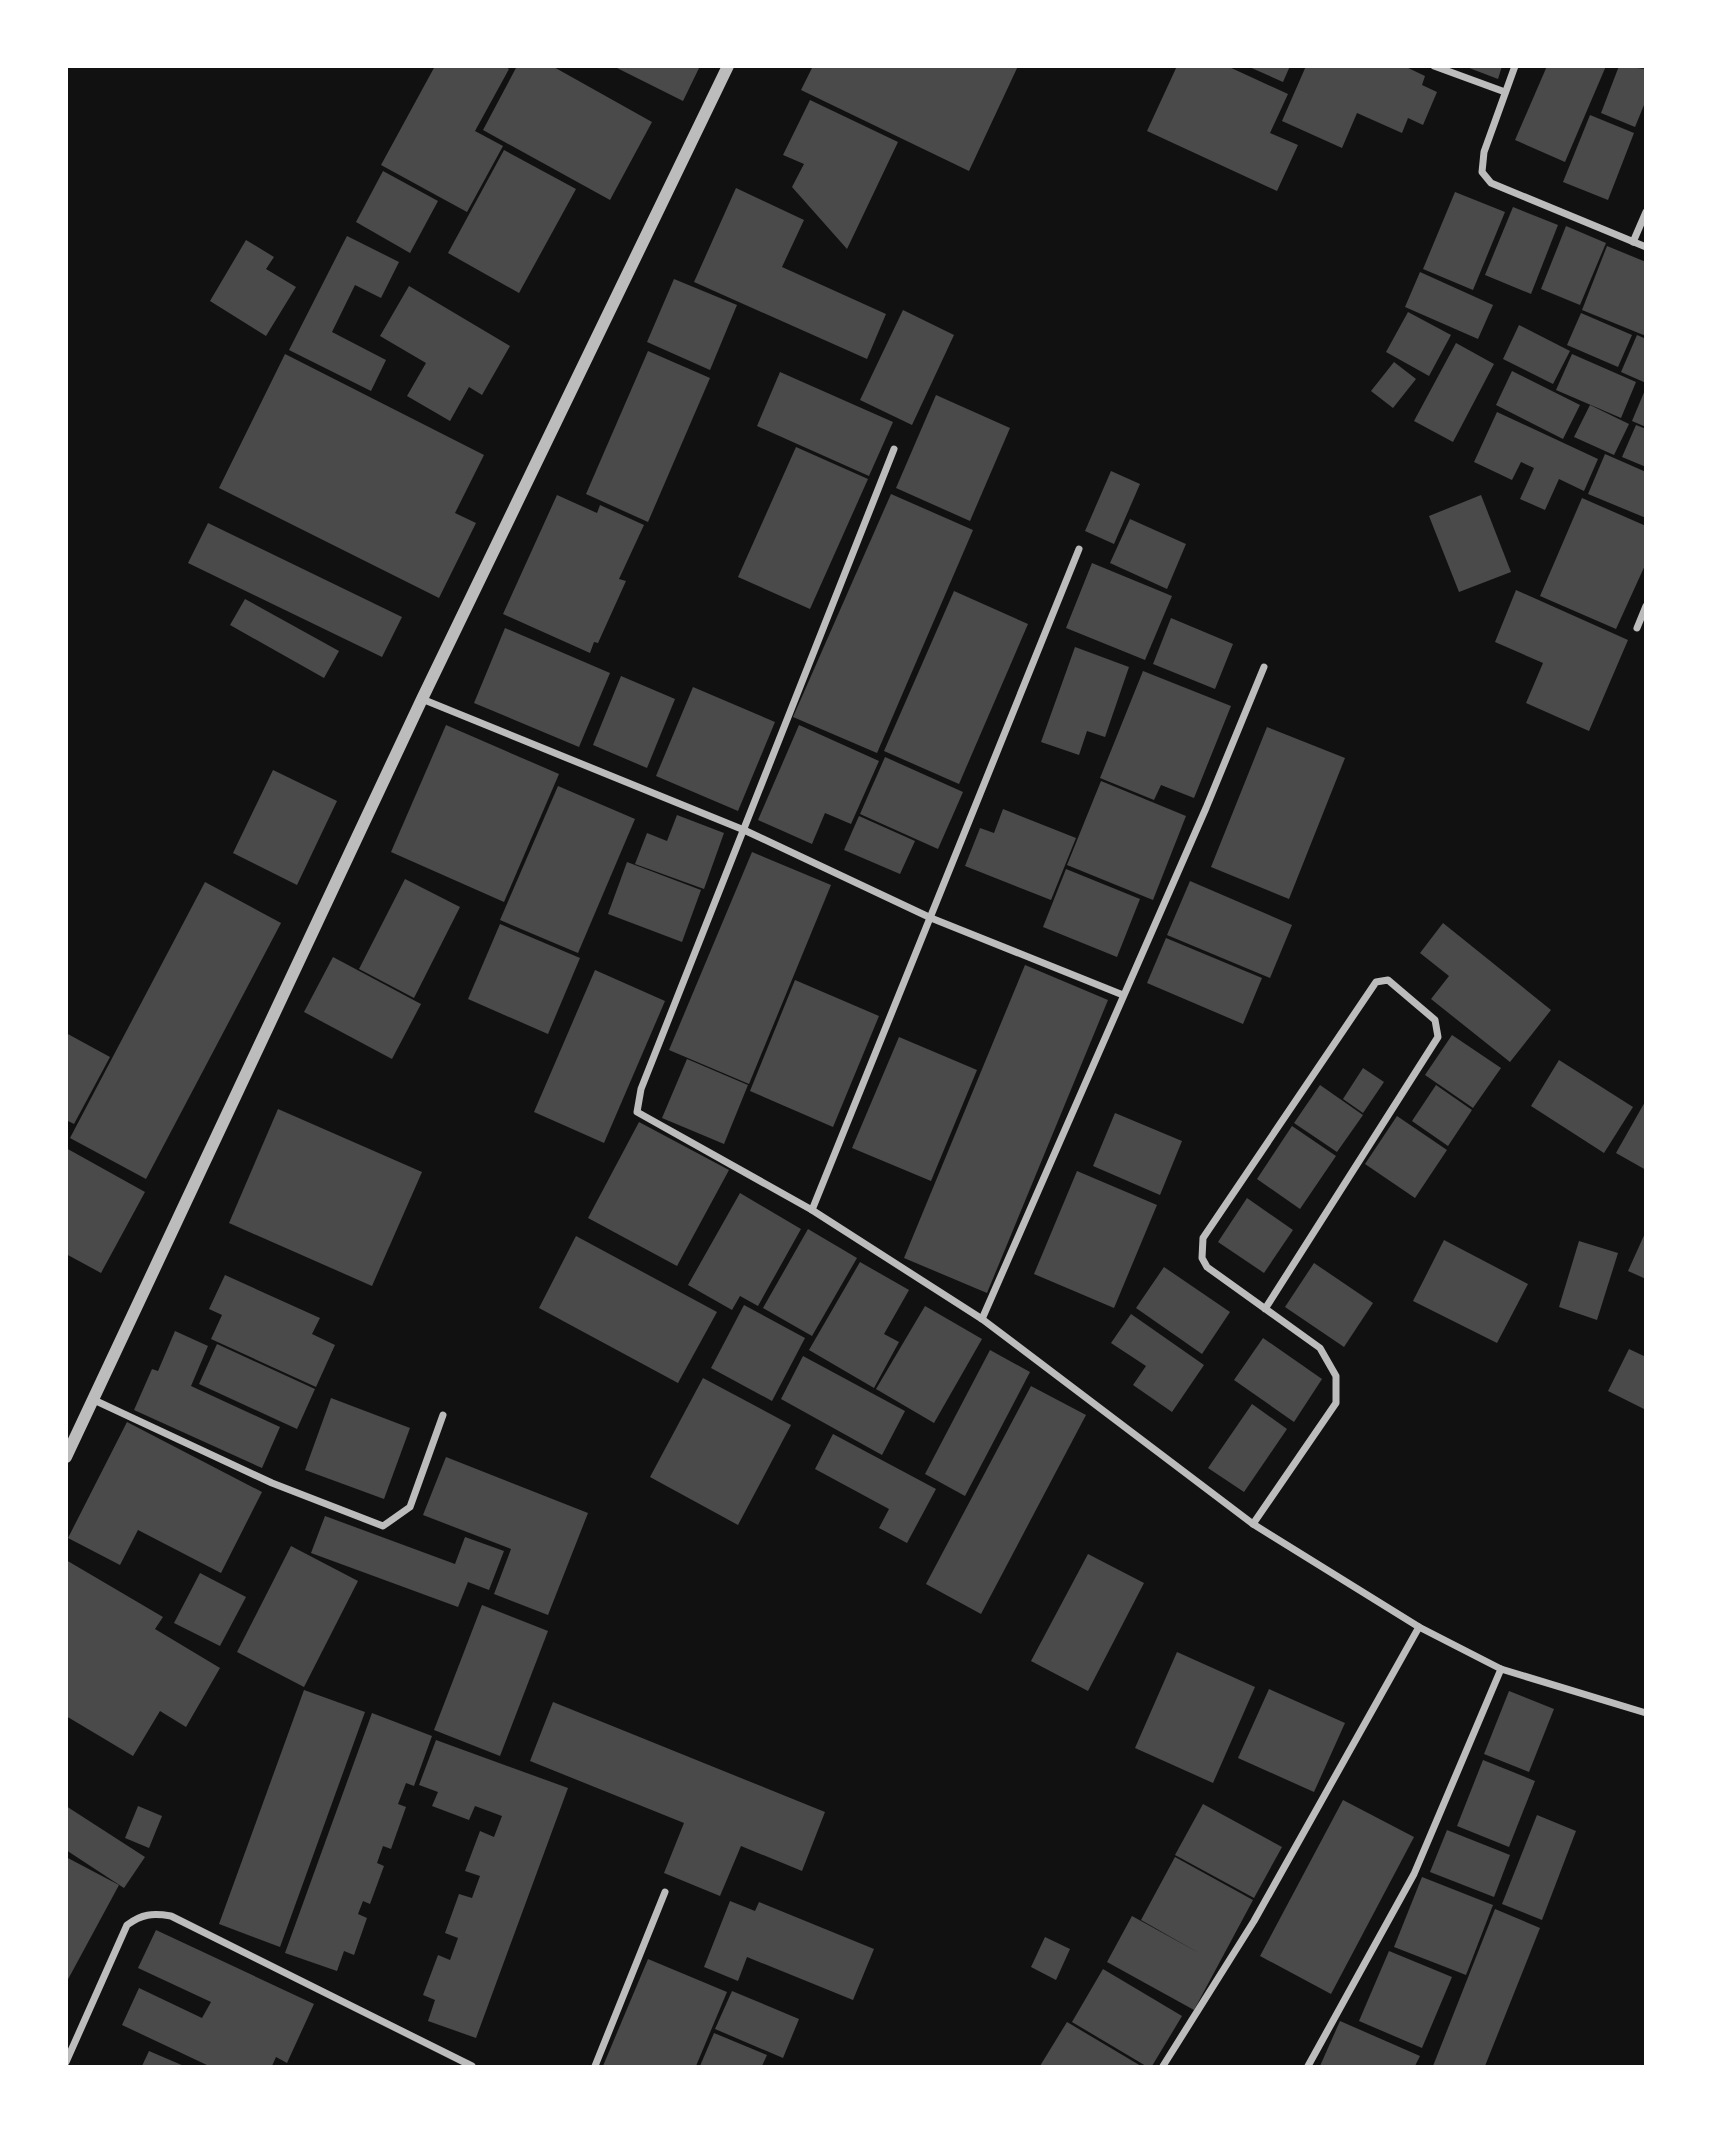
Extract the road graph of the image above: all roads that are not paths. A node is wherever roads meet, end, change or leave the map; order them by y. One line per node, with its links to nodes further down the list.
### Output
1 (728, 66): 13 (street)
2 (1434, 66): 4 (street)
3 (1515, 66): 4 (street)
4 (1505, 92): 6 (street)
5 (1646, 212): 6 (street)
6 (1633, 242): 7 (street)
7 (1646, 247)
8 (894, 449): 14 (street)
9 (1079, 549): 15 (street)
10 (1646, 606): 11 (street)
11 (1637, 628)
12 (1264, 667): 16 (street)
13 (422, 699): 14 (street); 20 (street)
14 (744, 830): 15 (street); 17 (street)
15 (931, 918): 16 (street); 17 (street)
16 (1123, 996): 19 (street)
17 (812, 1210): 19 (street)
18 (1265, 1309): 18 (street); 23 (street)
19 (982, 1319): 23 (street)
20 (94, 1400): 21 (street); 22 (street)
21 (443, 1415)
22 (66, 1457)
23 (1254, 1524): 24 (street)
24 (1419, 1627): 25 (street); 31 (street)
25 (1501, 1669): 26 (street); 32 (street)
26 (1646, 1713)
27 (665, 1892): 30 (street)
28 (66, 2062): 29 (street)
29 (472, 2067)
30 (595, 2067)
31 (1163, 2067)
32 (1308, 2067)

